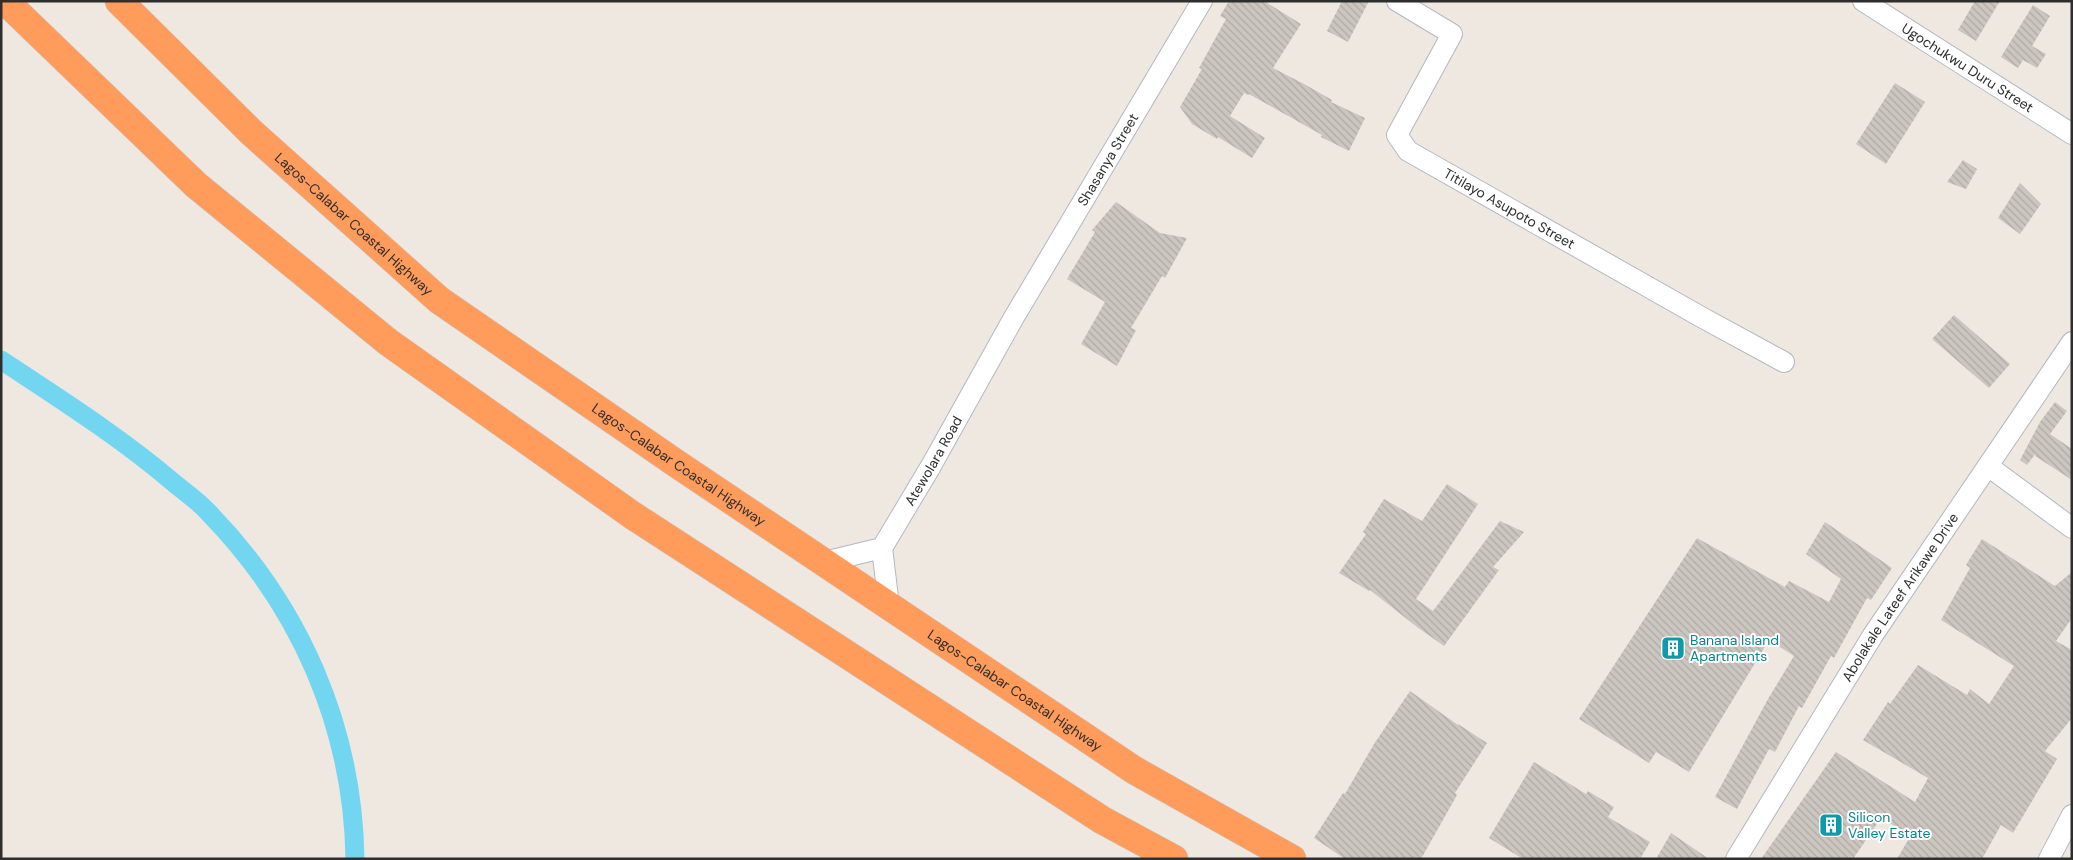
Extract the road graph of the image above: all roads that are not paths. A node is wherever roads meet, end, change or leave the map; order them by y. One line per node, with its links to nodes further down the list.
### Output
1 (5, 1): 16 (highway)
2 (119, 1): 13 (highway, Lagos-Calabar Coastal Highway)
3 (1202, 1): 7 (street, Shasanya Street)
4 (1397, 1): 9 (street, Titilayo Asupoto Street)
5 (1863, 1): 6 (street, Ugochukwu Duru Street)
6 (2072, 134)
7 (1013, 318): 12 (street, Atewolara Road)
8 (2072, 342): 10 (street, Abolakale Lateef Arikawe Drive)
9 (1784, 362)
10 (1988, 466): 11 (street); 18 (street, Abolakale Lateef Arikawe Drive)
11 (2072, 528)
12 (882, 548): 13 (street); 14 (street)
13 (824, 562): 14 (highway, Lagos-Calabar Coastal Highway)
14 (889, 606): 17 (highway, Lagos-Calabar Coastal Highway)
15 (2072, 815): 19 (street)
16 (1174, 859)
17 (1292, 859)
18 (1736, 859)
19 (2049, 859)

